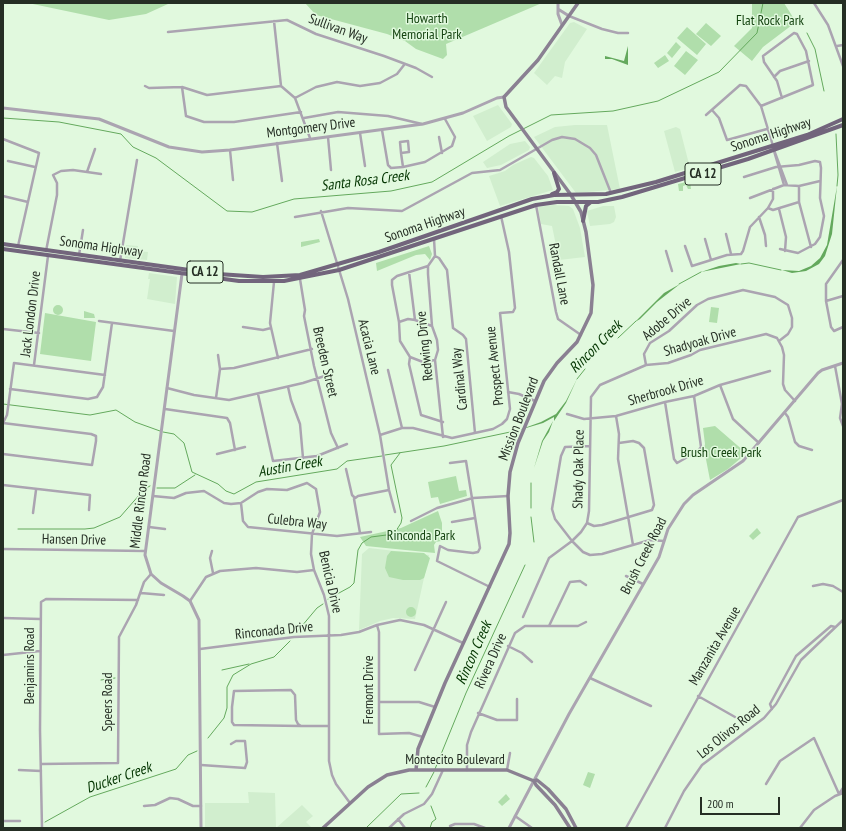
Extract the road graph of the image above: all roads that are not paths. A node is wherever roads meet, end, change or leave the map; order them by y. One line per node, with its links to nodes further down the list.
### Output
1 (558, 3): 4 (street)
2 (578, 3): 5 (main road, Montgomery Drive)
3 (814, 3): 11 (street)
4 (558, 8): 5 (street); 7 (street)
5 (569, 16): 7 (main road, Montgomery Drive); 9 (street)
6 (274, 21): 8 (street, Sullivan Way); 13 (street, Sullivan Way); 18 (street)
7 (562, 25): 20 (main road, Montgomery Drive)
8 (168, 32)
9 (628, 33)
10 (843, 45): 11 (street)
11 (837, 46): 14 (street)
12 (809, 61): 16 (street); 16 (street); 22 (street)
13 (404, 65): 15 (street, Sullivan Way); 21 (street)
14 (843, 66)
15 (432, 77)
16 (774, 77): 22 (street)
17 (145, 86): 19 (street)
18 (281, 86): 19 (street); 21 (street)
19 (182, 87): 26 (street)
20 (504, 97): 29 (street, Montgomery Drive); 44 (main road, Mission Boulevard)
21 (295, 98): 26 (street)
22 (782, 98): 23 (street)
23 (761, 106): 25 (street); 33 (street)
24 (3, 108): 45 (street, Montgomery Drive)
25 (712, 110): 27 (street); 33 (street)
26 (301, 112): 28 (street)
27 (706, 115)
28 (304, 118): 31 (street); 39 (street)
29 (445, 118): 31 (street, Montgomery Drive); 47 (street)
30 (843, 119): 34 (main road, Sonoma Highway / CA 12)
31 (423, 124): 35 (street, Montgomery Drive)
32 (841, 126): 34 (main road, Sonoma Highway / CA 12)
33 (767, 129): 42 (street)
34 (828, 129): 42 (main road, Sonoma Highway / CA 12)
35 (382, 130): 36 (street, Montgomery Drive); 52 (street)
36 (360, 133): 37 (street, Montgomery Drive); 50 (street)
37 (328, 136): 39 (street, Montgomery Drive); 54 (street)
38 (439, 137): 47 (street)
39 (310, 138): 41 (street, Montgomery Drive)
40 (3, 139): 51 (street)
41 (277, 143): 45 (street, Montgomery Drive); 60 (street)
42 (774, 148): 53 (street); 65 (main road, Sonoma Highway / CA 12); 72 (main road, Sonoma Highway / CA 12)
43 (95, 149): 55 (street)
44 (537, 149): 56 (main road, Mission Boulevard); 65 (street); 77 (street)
45 (230, 150): 59 (street)
46 (401, 153): 46 (street); 52 (street)
47 (442, 153): 52 (street)
48 (137, 160): 102 (street)
49 (8, 161): 51 (street)
50 (365, 166)
51 (35, 167): 70 (street)
52 (403, 167)
53 (780, 167): 58 (street); 61 (street); 62 (street)
54 (331, 170)
55 (87, 172): 57 (street); 96 (street, Jack London Drive)
56 (554, 173): 66 (main road); 67 (main road, Mission Boulevard)
57 (101, 174)
58 (744, 177)
59 (234, 180)
60 (282, 181)
61 (820, 181): 63 (street); 91 (street)
62 (785, 185): 63 (street); 64 (street)
63 (799, 186): 73 (street)
64 (773, 189): 69 (street); 75 (street)
65 (611, 193): 67 (main road, Sonoma Highway / CA 12)
66 (549, 195): 67 (main road, Sonoma Highway / CA 12); 83 (main road, Sonoma Highway / CA 12)
67 (571, 195): 71 (main road, Mission Boulevard)
68 (3, 196): 70 (street)
69 (750, 198)
70 (28, 202): 90 (street)
71 (575, 202): 72 (main road, Sonoma Highway / CA 12); 74 (main road, Sonoma Highway / CA 12); 81 (main road, Mission Boulevard)
72 (592, 202): 81 (main road)
73 (799, 202): 76 (street); 91 (street)
74 (536, 205): 78 (main road, Sonoma Highway / CA 12); 123 (street, Randall Lane)
75 (768, 208): 76 (street); 80 (street)
76 (779, 209): 95 (street)
77 (322, 211): 79 (street); 104 (street, Acacia Lane)
78 (501, 216): 85 (main road, Sonoma Highway / CA 12); 144 (street, Prospect Avenue)
79 (295, 217)
80 (760, 217): 89 (street); 97 (street)
81 (583, 221): 123 (main road, Mission Boulevard)
82 (83, 230): 98 (street)
83 (432, 233): 85 (main road); 104 (main road, Sonoma Highway / CA 12)
84 (726, 234): 97 (street)
85 (434, 238): 99 (street); 104 (main road, Sonoma Highway / CA 12)
86 (705, 239): 100 (street)
87 (3, 244): 90 (main road, Sonoma Highway / CA 12)
88 (685, 246): 100 (street)
89 (766, 246)
90 (18, 247): 96 (main road, Sonoma Highway / CA 12)
91 (811, 247): 95 (street)
92 (3, 249): 96 (main road, Sonoma Highway / CA 12)
93 (780, 249): 95 (street)
94 (666, 251): 105 (street)
95 (785, 251)
96 (48, 252): 98 (main road, Sonoma Highway / CA 12); 106 (main road, Sonoma Highway / CA 12); 122 (street, Jack London Drive)
97 (731, 254): 100 (street)
98 (79, 256): 102 (main road, Sonoma Highway / CA 12)
99 (435, 256): 103 (street); 160 (street, Cardinal Way)
100 (711, 260)
101 (843, 260): 111 (street)
102 (120, 261): 106 (main road, Sonoma Highway / CA 12)
103 (428, 266): 107 (street); 116 (street, Redwing Drive)
104 (339, 267): 106 (main road, Sonoma Highway / CA 12); 108 (main road, Sonoma Highway / CA 12); 161 (street, Acacia Lane)
105 (672, 271)
106 (182, 272): 109 (main road, Sonoma Highway / CA 12); 121 (street, Middle Rincon Road)
107 (409, 272): 112 (street); 114 (street)
108 (300, 279): 109 (main road, Sonoma Highway / CA 12); 125 (street, Breeden Street)
109 (274, 282): 118 (street)
110 (843, 296): 111 (street)
111 (826, 301): 119 (street)
112 (415, 320): 114 (street); 116 (street)
113 (99, 321): 115 (street)
114 (399, 322): 127 (street)
115 (112, 323): 121 (street); 138 (street)
116 (432, 326): 129 (street, Redwing Drive)
117 (243, 327): 118 (street)
118 (271, 328): 128 (street)
119 (843, 328)
120 (3, 329): 122 (street)
121 (174, 331): 142 (street, Middle Rincon Road)
122 (38, 333): 131 (street, Jack London Drive)
123 (582, 335): 148 (main road, Mission Boulevard)
124 (779, 342): 132 (street, Shadyoak Drive); 132 (street, Adobe Drive); 149 (street)
125 (312, 349): 128 (street); 139 (street, Breeden Street)
126 (218, 355): 134 (street)
127 (410, 357): 129 (street); 156 (street)
128 (278, 358): 134 (street)
129 (435, 360): 156 (street, Redwing Drive)
130 (843, 363): 133 (street, Brush Creek Road)
131 (34, 365): 138 (street); 143 (street, Jack London Drive)
132 (646, 365): 155 (street, Shadyoak Drive)
133 (835, 366): 149 (street, Brush Creek Road); 158 (street)
134 (220, 369): 147 (street)
135 (388, 370): 159 (street)
136 (770, 371): 140 (street, Sherbrook Drive)
137 (331, 374): 139 (street)
138 (105, 375): 143 (street)
139 (318, 378): 141 (street); 168 (street, Breeden Street)
140 (720, 385): 146 (street, Sherbrook Drive); 164 (street)
141 (288, 387): 145 (street); 173 (street)
142 (167, 388): 147 (street); 151 (street, Middle Rincon Road)
143 (10, 390): 157 (street, Jack London Drive)
144 (508, 392): 148 (street); 160 (street, Prospect Avenue)
145 (258, 394): 147 (street); 173 (street)
146 (694, 396): 150 (street, Sherbrook Drive); 150 (street)
147 (216, 398)
148 (535, 401): 180 (main road, Mission Boulevard)
149 (795, 401): 152 (street, Brush Creek Road)
150 (665, 402): 154 (street, Sherbrook Drive)
151 (165, 409): 169 (street); 179 (street, Middle Rincon Road)
152 (785, 413): 164 (street, Brush Creek Road); 170 (street)
153 (567, 414): 155 (street, Sherbrook Drive)
154 (616, 416): 155 (street, Sherbrook Drive); 163 (street)
155 (590, 419): 166 (street, Shady Oak Place)
156 (443, 422): 162 (street, Redwing Drive)
157 (3, 423): 171 (street)
158 (843, 426)
159 (402, 428): 161 (street, Prospect Avenue); 162 (street, Prospect Avenue)
160 (475, 433): 162 (street, Prospect Avenue)
161 (380, 435): 178 (street, Acacia Lane)
162 (443, 437)
163 (619, 443): 188 (street); 188 (street)
164 (759, 443): 199 (street, Brush Creek Road)
165 (347, 444): 168 (street)
166 (590, 446): 192 (street, Shady Oak Place); 198 (street)
167 (244, 447): 169 (street)
168 (338, 448): 173 (street)
169 (235, 450): 172 (street)
170 (812, 450)
171 (3, 454)
172 (217, 454)
173 (304, 458)
174 (450, 463): 182 (street)
175 (346, 469): 181 (street)
176 (3, 485): 177 (street)
177 (36, 490): 185 (street); 187 (street)
178 (390, 490): 181 (street); 186 (street, Acacia Lane)
179 (152, 496): 184 (street); 193 (street, Middle Rincon Road)
180 (508, 496): 182 (street); 211 (main road, Mission Boulevard)
181 (355, 498): 196 (street)
182 (473, 498): 189 (street); 190 (street)
183 (843, 500): 236 (street, Manzanita Avenue)
184 (241, 503): 197 (street, Culebra Way); 197 (street, Benicia Drive)
185 (89, 510)
186 (395, 512)
187 (33, 513)
188 (628, 517): 192 (street); 200 (street)
189 (475, 518): 191 (street); 211 (street)
190 (411, 521)
191 (452, 522)
192 (587, 523): 198 (street, Shady Oak Place)
193 (148, 526): 194 (street); 202 (street, Middle Rincon Road)
194 (165, 529)
195 (371, 532): 196 (street, Culebra Way)
196 (360, 533): 197 (street, Culebra Way)
197 (312, 534): 204 (street, Benicia Drive)
198 (572, 541): 200 (street); 218 (street, Shady Oak Place)
199 (664, 541): 200 (street); 209 (street, Brush Creek Road)
200 (634, 545)
201 (3, 549): 202 (street, Hansen Drive)
202 (145, 551): 206 (street, Middle Rincon Road)
203 (212, 551): 205 (street)
204 (314, 570): 205 (street); 227 (street, Benicia Drive)
205 (213, 573): 216 (street)
206 (151, 574): 213 (street, Speers Road); 216 (street)
207 (626, 576): 209 (street)
208 (586, 584): 224 (street)
209 (643, 584): 235 (street, Brush Creek Road)
210 (813, 586): 212 (street)
211 (490, 587): 228 (main road, Mission Boulevard)
212 (843, 592)
213 (141, 593): 214 (street); 215 (street, Speers Road)
214 (164, 595)
215 (138, 600): 220 (street, Benjamins Road); 249 (street, Speers Road)
216 (190, 601): 230 (street)
217 (446, 602): 226 (street)
218 (523, 617)
219 (3, 618): 220 (street)
220 (41, 619): 231 (street, Benjamins Road)
221 (843, 620): 225 (street, Los Olivos Road)
222 (586, 622): 224 (street, Rivera Drive)
223 (377, 625): 226 (street, Rinconada Drive); 227 (street, Rinconada Drive); 238 (street, Fremont Drive)
224 (549, 626): 229 (street, Rivera Drive)
225 (836, 628): 241 (street, Los Olivos Road); 241 (street)
226 (434, 629): 228 (street, Rinconada Drive); 234 (street)
227 (329, 636): 230 (street, Rinconada Drive); 245 (street, Benicia Drive)
228 (463, 643): 240 (main road, Mission Boulevard)
229 (508, 646): 233 (street); 242 (street, Rivera Drive)
230 (200, 649): 250 (street)
231 (40, 651): 232 (street); 249 (street, Benjamins Road)
232 (3, 655)
233 (532, 662)
234 (415, 670)
235 (590, 678): 239 (street); 257 (street, Brush Creek Road)
236 (698, 696): 243 (street); 279 (street, Manzanita Avenue)
237 (517, 699): 242 (street)
238 (379, 702): 240 (street); 246 (street, Fremont Drive)
239 (651, 706)
240 (435, 708): 246 (main road, Mission Boulevard)
241 (772, 709): 280 (street, Los Olivos Road)
242 (478, 713): 254 (street, Rivera Drive)
243 (735, 717)
244 (301, 726): 244 (street); 245 (street)
245 (329, 726): 261 (street, Benicia Drive)
246 (423, 737): 252 (main road, Mission Boulevard)
247 (231, 744): 250 (street)
248 (510, 753): 255 (street)
249 (41, 764): 256 (street, Benjamins Road)
250 (201, 765): 263 (street)
251 (20, 770): 256 (street)
252 (416, 770): 253 (main road, Montecito Boulevard); 261 (main road, Montecito Boulevard)
253 (442, 770): 254 (main road, Montecito Boulevard); 265 (street)
254 (467, 770): 255 (main road, Montecito Boulevard)
255 (507, 770): 257 (main road, Montecito Boulevard)
256 (41, 771): 269 (street, Benjamins Road)
257 (534, 781): 264 (street, Brush Creek Road); 277 (main road); 278 (main road, Montecito Boulevard)
258 (766, 784): 260 (street)
259 (843, 788): 260 (street)
260 (841, 794): 281 (street)
261 (350, 803): 271 (main road, Montecito Boulevard)
262 (144, 806): 263 (street)
263 (201, 806): 270 (street)
264 (515, 816): 275 (street, Brush Creek Road); 276 (street)
265 (398, 819): 272 (street); 273 (street)
266 (3, 821): 267 (street)
267 (20, 821)
268 (450, 826): 274 (street)
269 (42, 828)
270 (201, 828)
271 (323, 828)
272 (389, 828)
273 (405, 828)
274 (485, 828)
275 (509, 828)
276 (532, 828)
277 (570, 828)
278 (576, 828)
279 (626, 828)
280 (665, 828)
281 (800, 828)

